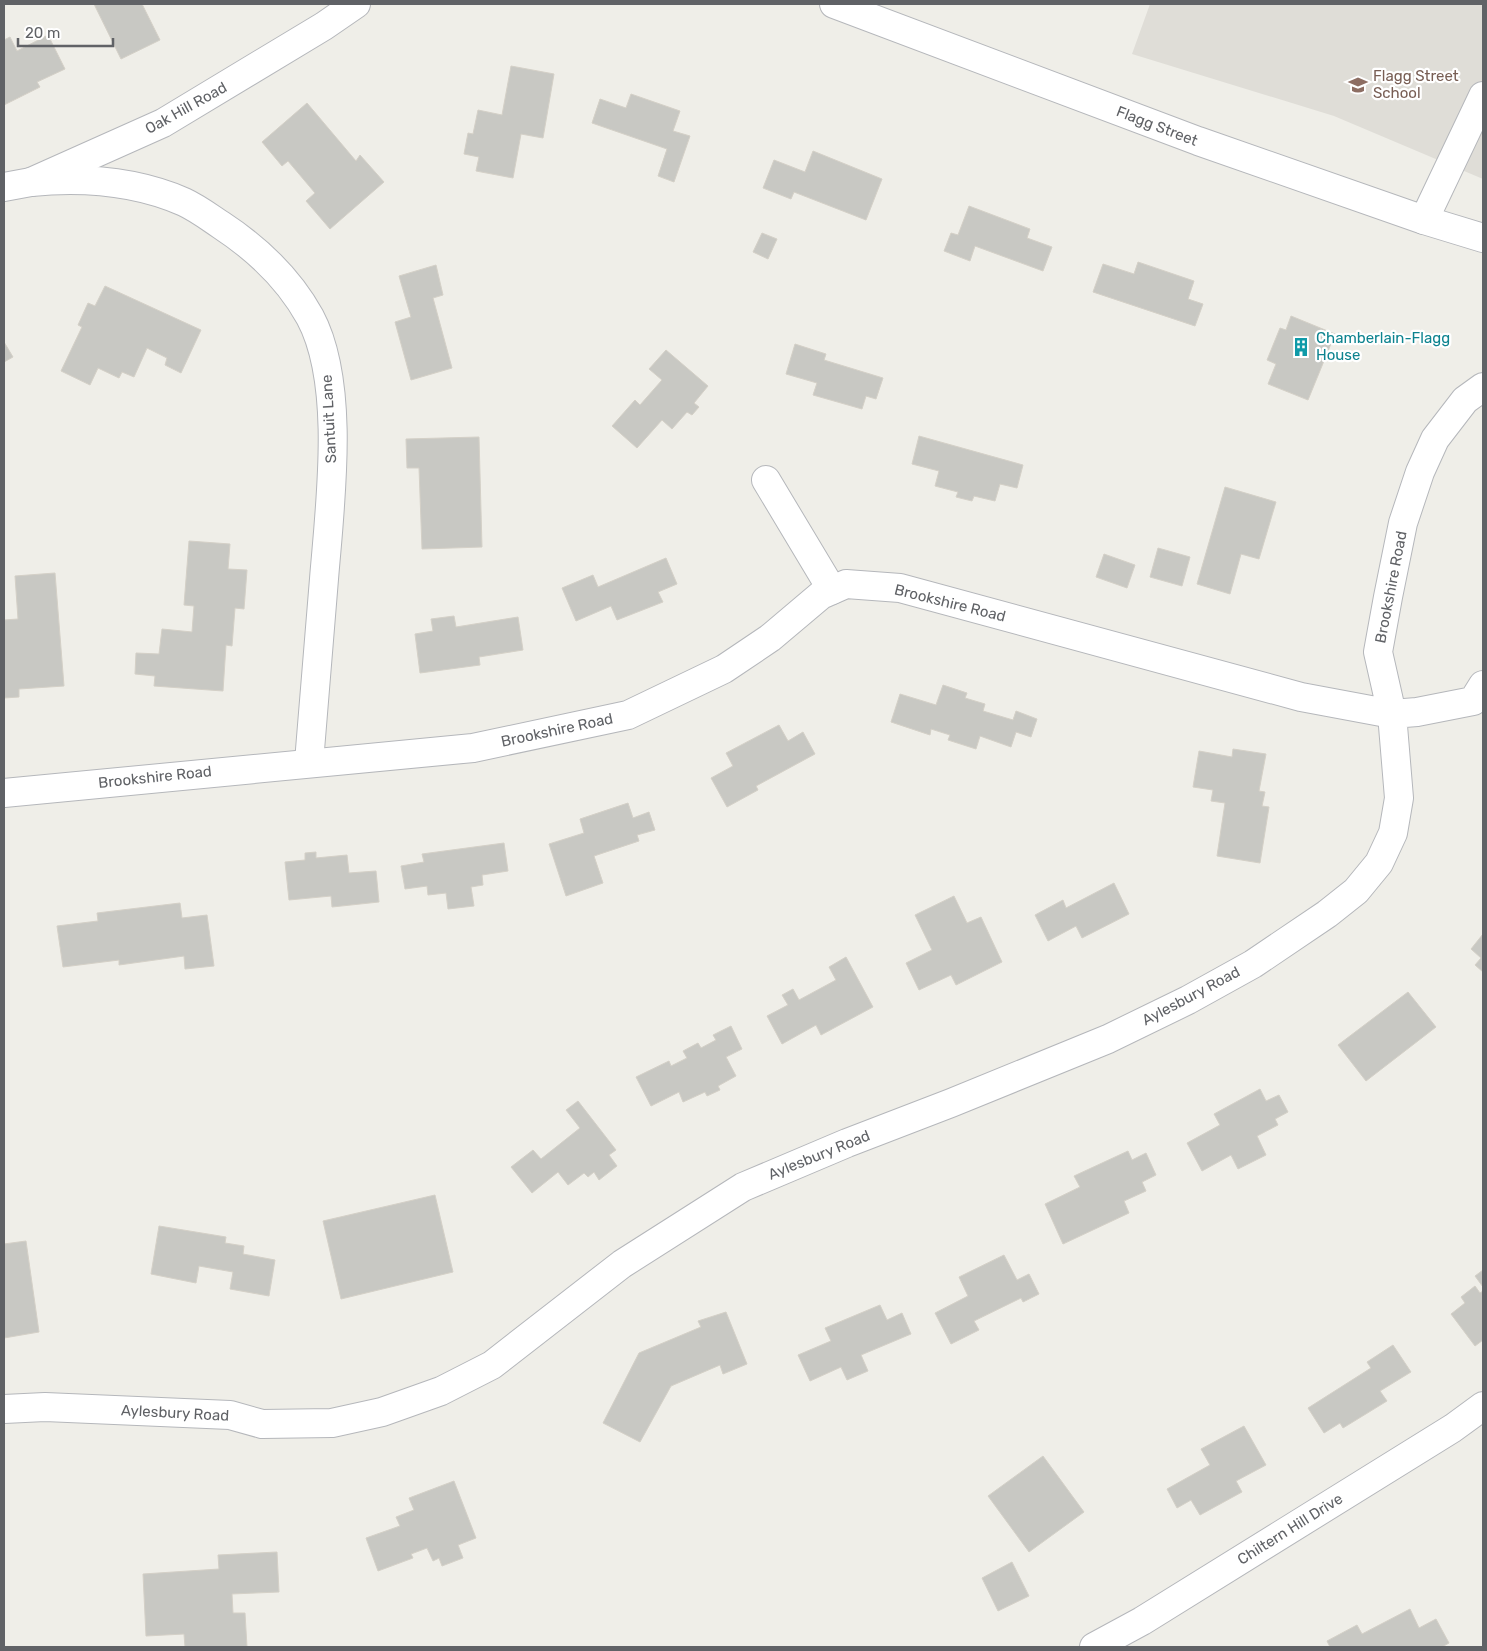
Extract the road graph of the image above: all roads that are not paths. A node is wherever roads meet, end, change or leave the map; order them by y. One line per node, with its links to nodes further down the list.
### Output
1 (356, 4): 4 (street, Oak Hill Road)
2 (834, 4): 6 (street, Flagg Street)
3 (1483, 96): 6 (street)
4 (31, 182): 5 (street, Oak Hill Road); 13 (street, Santuit Lane)
5 (4, 187)
6 (1424, 220): 7 (street, Flagg Street)
7 (1483, 238)
8 (1483, 387): 12 (street, Brookshire Road)
9 (766, 480): 10 (street)
10 (832, 590): 12 (street, Brookshire Road); 13 (street, Brookshire Road)
11 (1483, 685): 12 (street)
12 (1392, 714): 16 (street, Aylesbury Road)
13 (310, 762): 14 (street, Brookshire Road)
14 (4, 792)
15 (1483, 1406): 17 (street, Chiltern Hill Drive)
16 (4, 1409)
17 (1094, 1647)

